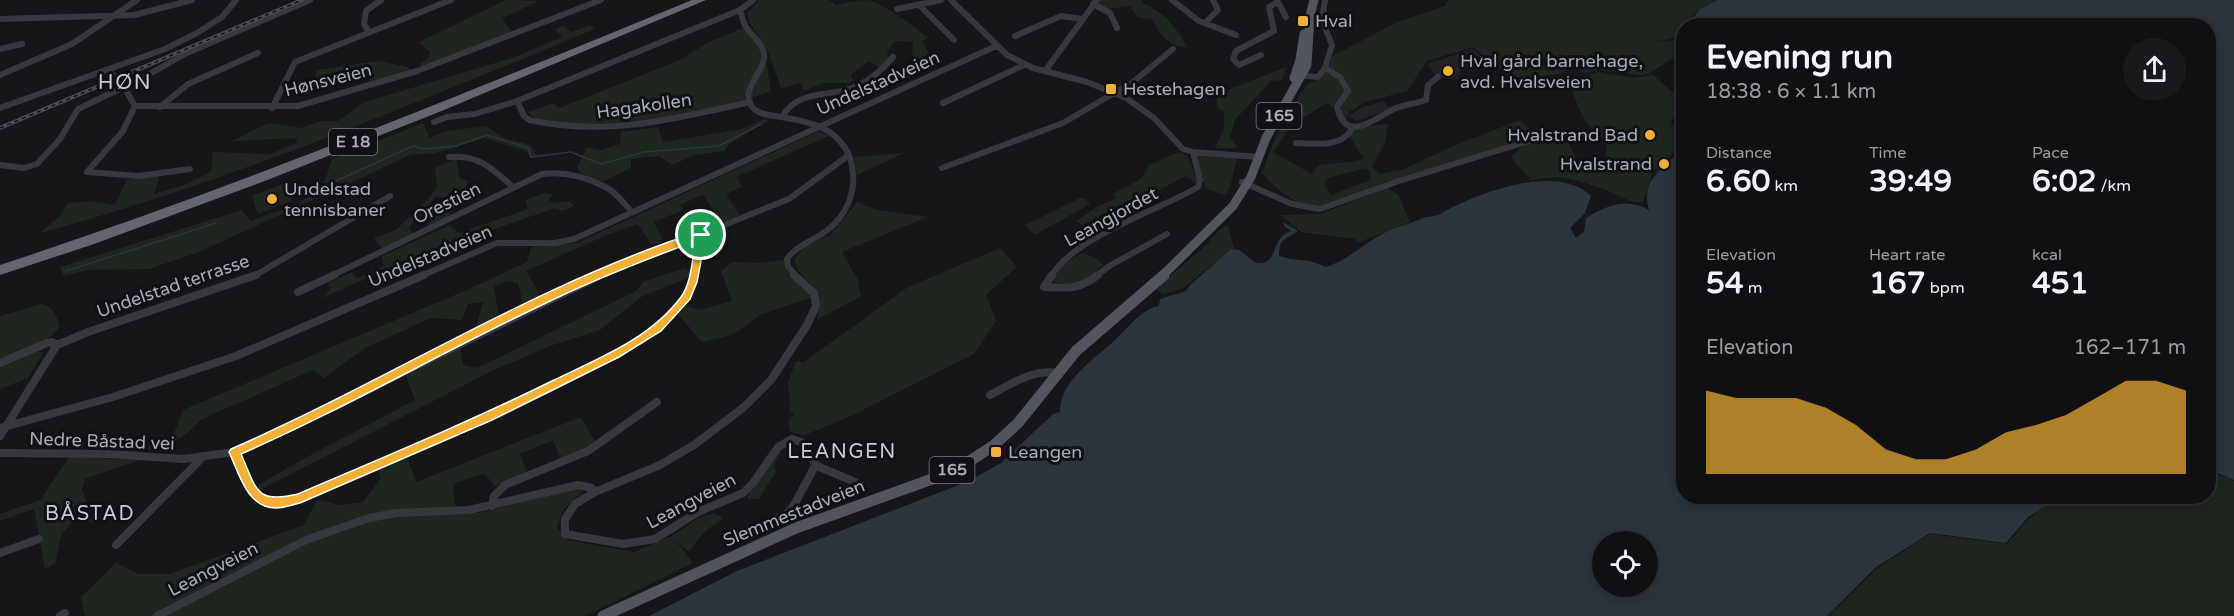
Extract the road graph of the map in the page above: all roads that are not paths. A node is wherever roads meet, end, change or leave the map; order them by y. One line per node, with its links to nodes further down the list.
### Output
1 (137, 0): 24 (street)
2 (192, 0): 24 (street)
3 (236, 0): 43 (street)
4 (310, 0): 48 (street)
5 (381, 0): 30 (street)
6 (451, 0): 30 (street)
7 (584, 0): 20 (street)
8 (601, 0): 20 (street, Hønsveien)
9 (681, 0): 76 (highway, E 18)
10 (700, 0): 77 (highway, E 18)
11 (753, 0): 23 (street)
12 (941, 0): 21 (street)
13 (951, 0): 35 (street)
14 (1172, 0): 28 (street)
15 (1213, 0): 28 (street)
16 (1314, 0): 46 (main road, Slemmestadveien / 165)
17 (1325, 0): 42 (street)
18 (1278, 1): 25 (street); 39 (street)
19 (1095, 2): 27 (street); 29 (street)
20 (589, 5): 56 (street, Hønsveien)
21 (919, 5): 22 (street); 33 (street)
22 (897, 9)
23 (740, 10): 50 (street); 51 (street)
24 (118, 16): 26 (street); 45 (street)
25 (1286, 17)
26 (0, 19)
27 (1082, 19): 32 (street); 44 (street)
28 (1205, 23): 31 (street)
29 (1117, 28)
30 (369, 32): 56 (street)
31 (1236, 35)
32 (1015, 36)
33 (954, 40)
34 (22, 44): 36 (street)
35 (996, 46): 41 (street); 59 (street, Undelstadveien)
36 (0, 49)
37 (1173, 49): 49 (street)
38 (258, 53): 54 (street)
39 (1261, 55)
40 (893, 57): 57 (street)
41 (1024, 65): 44 (street); 52 (street)
42 (1325, 68): 46 (street); 60 (street)
43 (109, 71): 48 (street); 55 (street)
44 (1045, 71): 49 (street)
45 (0, 75)
46 (1299, 75): 65 (main road, Slemmestadveien / 165)
47 (1438, 77): 60 (street)
48 (124, 86): 53 (street); 67 (street)
49 (1116, 93): 63 (street); 68 (street)
50 (517, 101): 51 (street, Hagakollen); 58 (street)
51 (750, 102): 57 (street)
52 (943, 103)
53 (135, 106): 54 (street, Hønsveien); 69 (street)
54 (159, 107): 56 (street, Hønsveien)
55 (0, 108)
56 (272, 108)
57 (782, 117): 59 (street)
58 (434, 122)
59 (820, 126): 64 (street); 73 (street, Undelstadveien)
60 (1353, 127): 62 (street)
61 (1532, 141): 70 (street)
62 (1296, 143)
63 (1193, 152): 65 (street); 74 (street, Leangjordet)
64 (849, 155): 75 (street, Nedre Båstad vei); 91 (street)
65 (1255, 156): 70 (main road, Slemmestadveien / 165)
66 (449, 157): 71 (street, Orestien)
67 (0, 165)
68 (942, 168)
69 (190, 169)
70 (1245, 183): 81 (main road, Slemmestadveien / 165)
71 (513, 187): 73 (street, Orestien); 78 (street, Orestien)
72 (390, 196): 79 (street, Undelstad terrasse)
73 (632, 212): 84 (street, Undelstadveien)
74 (1167, 234)
75 (701, 235): 86 (street, Nedre Båstad vei); 86 (street)
76 (0, 261)
77 (0, 270)
78 (298, 292)
79 (57, 345): 80 (street, Undelstad terrasse); 84 (street)
80 (0, 363)
81 (1057, 373): 82 (street); 98 (main road, Slemmestadveien / 165)
82 (990, 395)
83 (657, 402): 92 (street)
84 (3, 427): 85 (street)
85 (0, 436)
86 (235, 452): 88 (street, Nedre Båstad vei)
87 (0, 453): 88 (street, Nedre Båstad vei)
88 (202, 459): 95 (street, Nedre Båstad vei)
89 (815, 466): 90 (street); 91 (street, Leangveien); 93 (street)
90 (855, 482)
91 (594, 492): 92 (street, Leangveien)
92 (492, 506): 97 (street, Leangveien)
93 (739, 535)
94 (39, 539): 96 (street)
95 (116, 545)
96 (0, 554)
97 (157, 616)
98 (603, 616)

